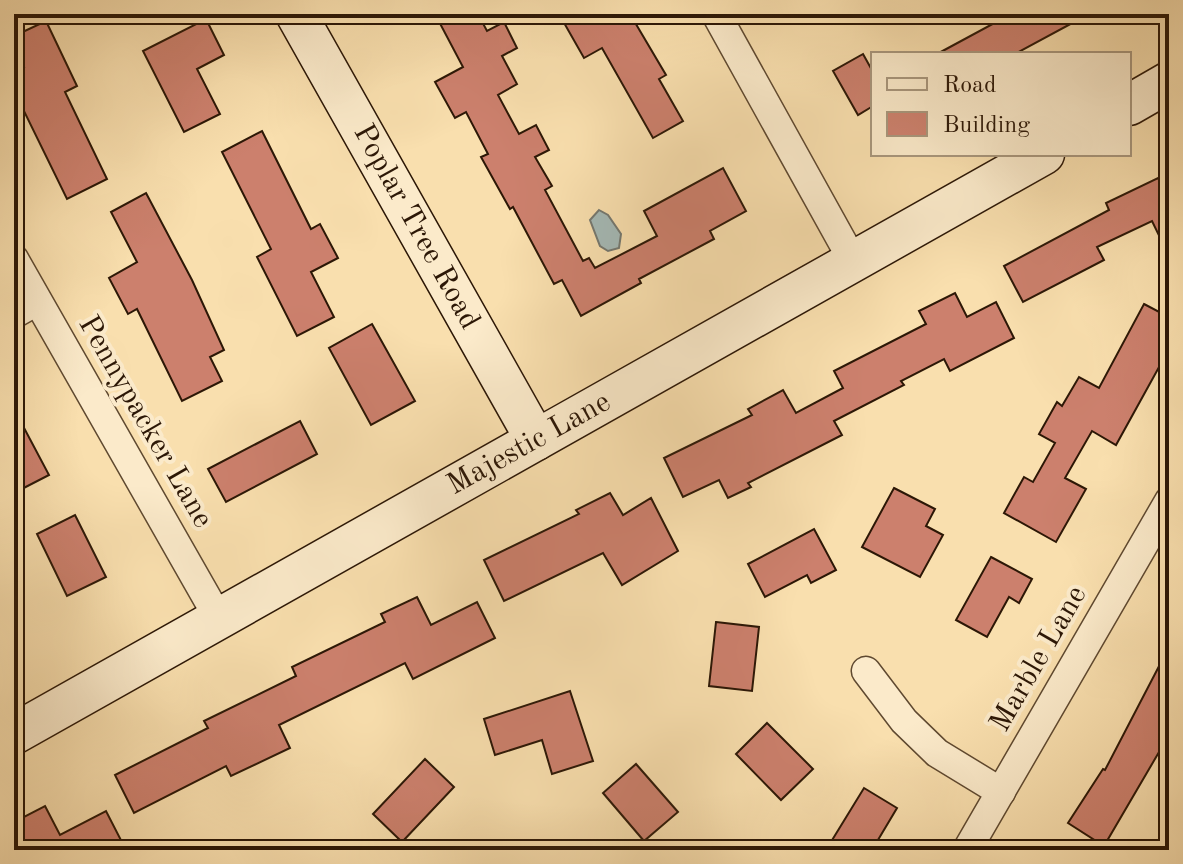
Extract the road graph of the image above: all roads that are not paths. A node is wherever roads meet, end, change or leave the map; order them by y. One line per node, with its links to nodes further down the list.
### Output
1 (296, 14): 9 (street, Poplar Tree Road)
2 (716, 14): 7 (street)
3 (1169, 82): 4 (street)
4 (1131, 104)
5 (1040, 156): 7 (street, Majestic Lane)
6 (14, 259): 8 (street, Pennypacker Lane)
7 (853, 261): 9 (street, Majestic Lane)
8 (26, 308): 11 (street, Pennypacker Lane)
9 (536, 440): 11 (street, Majestic Lane)
10 (1169, 501): 14 (street, Marble Lane)
11 (219, 619): 13 (street, Majestic Lane)
12 (866, 671): 14 (street)
13 (14, 734)
14 (1001, 792): 15 (street, Marble Lane)
15 (967, 850)

